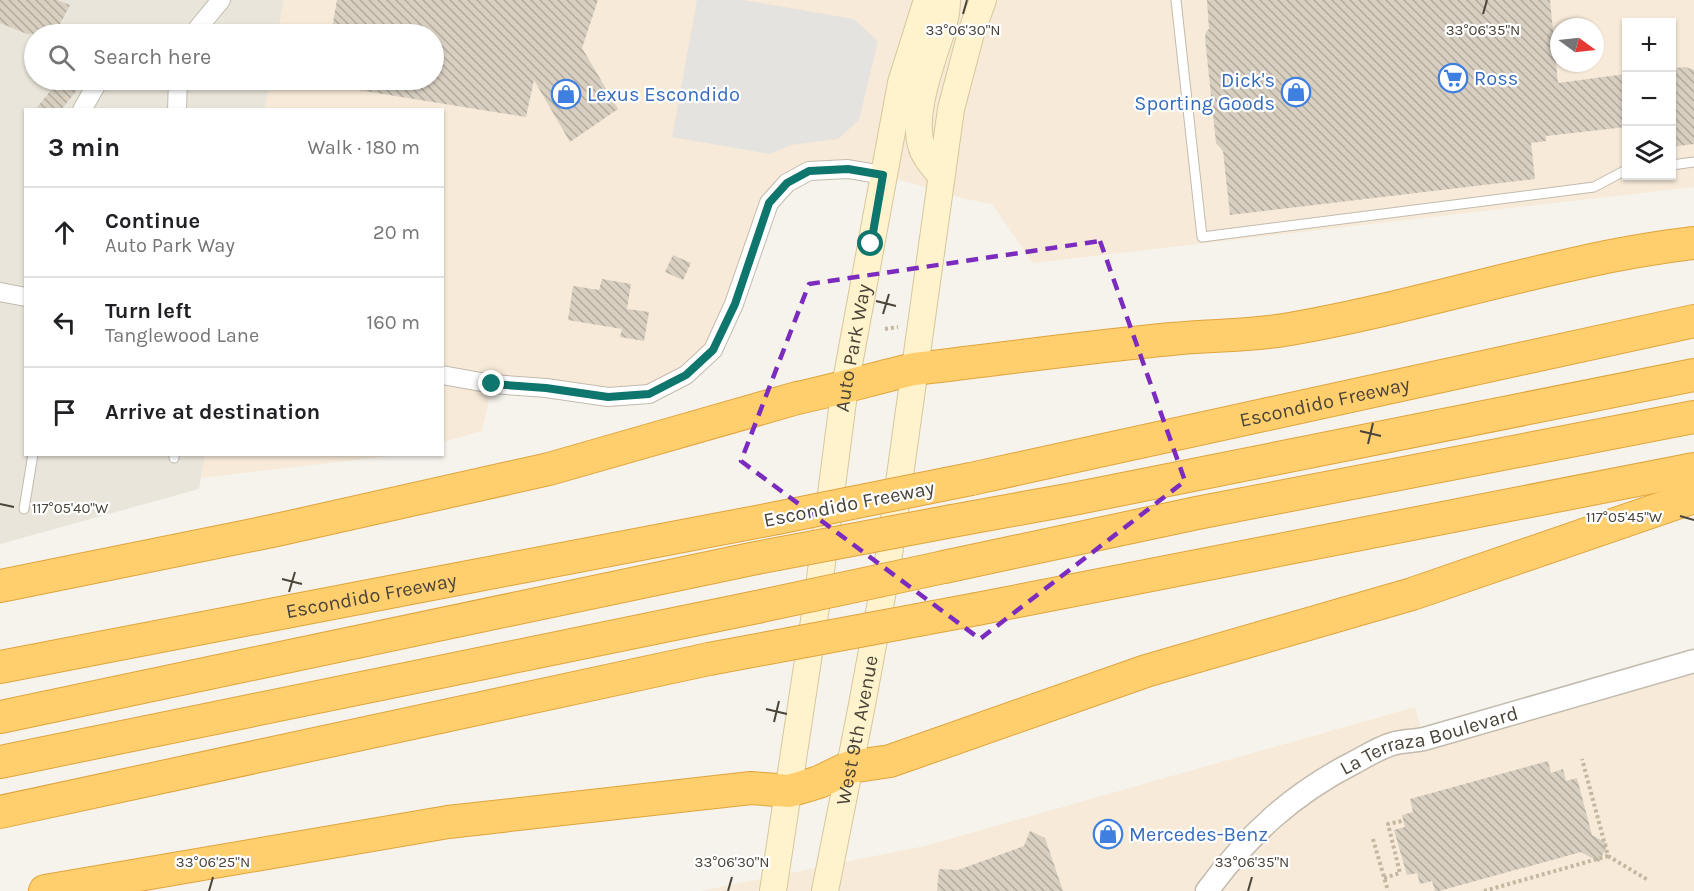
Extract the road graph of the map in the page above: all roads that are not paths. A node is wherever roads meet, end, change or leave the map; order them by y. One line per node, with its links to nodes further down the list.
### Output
1 (221, 0): 6 (street)
2 (927, 0): 14 (main road, Auto Park Way)
3 (946, 0): 15 (main road)
4 (983, 0): 15 (main road)
5 (1176, 0): 13 (lane)
6 (201, 24)
7 (93, 90): 9 (street)
8 (178, 90): 10 (street)
9 (82, 108)
10 (177, 108)
11 (1694, 162): 12 (lane)
12 (1676, 164)
13 (1622, 172)
14 (883, 175): 21 (street); 23 (main road, Auto Park Way)
15 (941, 176): 20 (main road)
16 (1694, 243): 20 (highway)
17 (0, 292): 18 (street)
18 (24, 297)
19 (1694, 321): 31 (highway, Escondido Freeway, bridge)
20 (914, 369): 23 (highway); 34 (main road, West 9th Avenue)
21 (444, 375)
22 (1694, 375): 32 (highway, bridge)
23 (844, 386): 29 (highway); 35 (main road, Auto Park Way)
24 (1694, 417): 33 (highway, bridge)
25 (33, 456): 28 (lane)
26 (1694, 469): 36 (highway, bridge)
27 (1694, 497): 34 (highway)
28 (24, 509)
29 (0, 586)
30 (1694, 661): 40 (street, La Terraza Boulevard)
31 (0, 667)
32 (0, 717)
33 (0, 762)
34 (850, 766): 35 (highway); 39 (main road, West 9th Avenue)
35 (789, 792): 37 (highway); 38 (main road)
36 (0, 812)
37 (45, 891)
38 (772, 891)
39 (825, 891)
40 (1207, 891)

